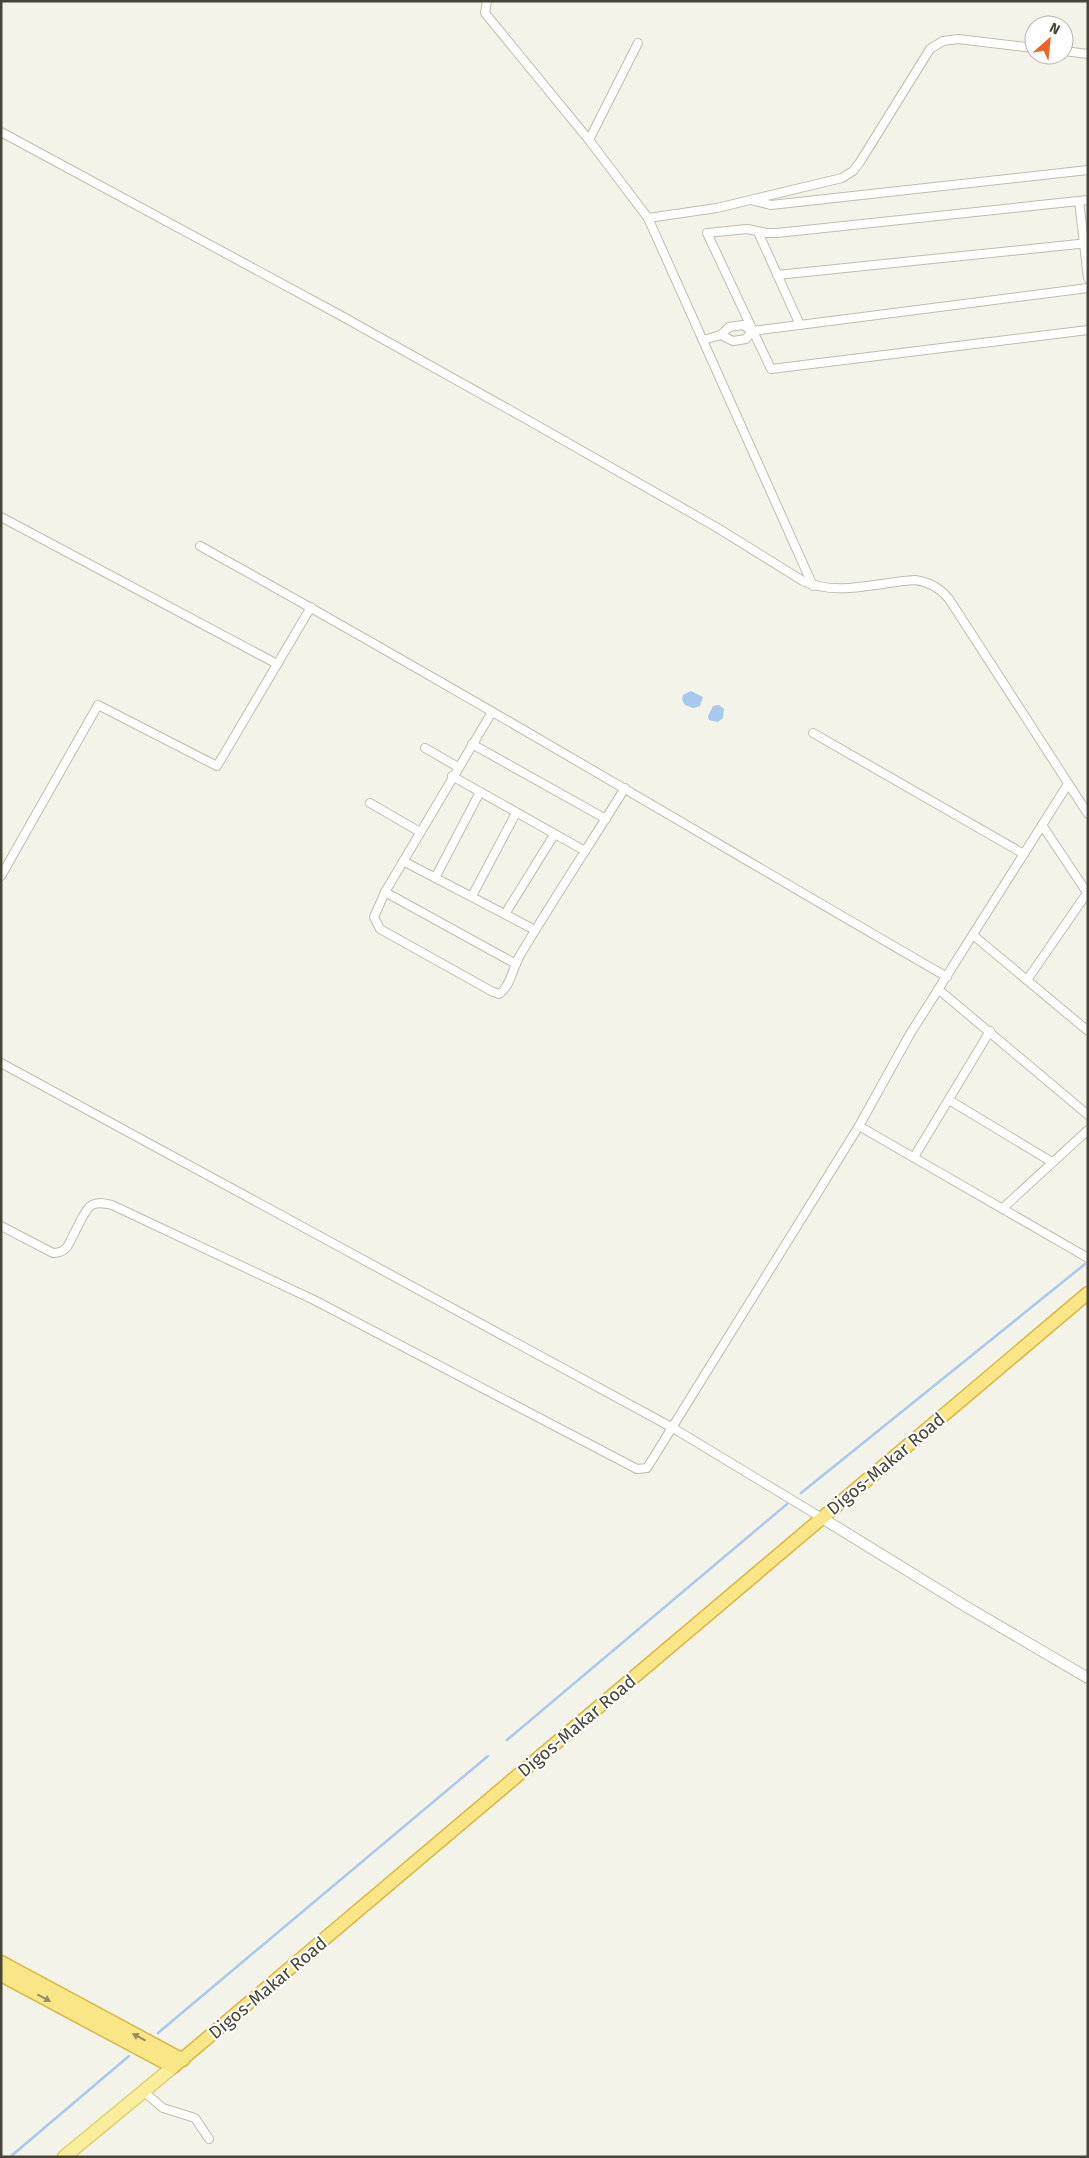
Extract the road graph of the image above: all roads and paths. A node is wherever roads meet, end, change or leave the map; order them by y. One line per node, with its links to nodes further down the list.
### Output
1 (486, 1): 7 (street)
2 (638, 43): 7 (street)
3 (1024, 47): 9 (street)
4 (1074, 52): 5 (street)
5 (1088, 54)
6 (1, 132): 24 (street)
7 (589, 140): 11 (street)
8 (1088, 170): 9 (street)
9 (750, 199): 11 (street)
10 (1084, 201): 12 (street); 13 (street)
11 (648, 218): 21 (street)
12 (758, 232): 14 (street); 19 (street)
13 (1086, 243): 14 (street); 15 (street)
14 (777, 274): 17 (street)
15 (1088, 278)
16 (1088, 288): 17 (street)
17 (800, 325): 19 (street)
18 (1088, 330): 19 (street)
19 (752, 331): 20 (street); 20 (street)
20 (721, 335): 21 (street)
21 (703, 340): 24 (street)
22 (1, 517): 26 (street)
23 (200, 546): 25 (street)
24 (813, 586): 33 (street)
25 (311, 607): 26 (street); 27 (street)
26 (277, 664): 46 (street)
27 (492, 712): 29 (street); 34 (street)
28 (813, 733): 44 (street)
29 (472, 744): 31 (street); 39 (street)
30 (425, 748): 31 (street)
31 (458, 767): 32 (street)
32 (452, 776): 35 (street); 41 (street)
33 (1068, 784): 38 (street); 40 (street)
34 (625, 788): 39 (street); 55 (street)
35 (480, 792): 37 (street); 47 (street)
36 (370, 803): 41 (street)
37 (516, 813): 42 (street); 50 (street)
38 (1088, 814)
39 (606, 819): 43 (street)
40 (1042, 825): 44 (street); 49 (street)
41 (420, 832): 45 (street)
42 (554, 835): 43 (street); 51 (street)
43 (585, 851): 52 (street)
44 (1024, 854): 53 (street)
45 (403, 861): 47 (street); 48 (street)
46 (1, 876)
47 (435, 878): 50 (street)
48 (385, 892): 54 (street); 54 (street)
49 (1087, 894): 56 (street)
50 (472, 896): 51 (street)
51 (505, 914): 52 (street)
52 (535, 930): 54 (street)
53 (973, 935): 55 (street); 56 (street)
54 (516, 964)
55 (946, 976): 57 (street)
56 (1027, 980): 59 (street)
57 (938, 989): 58 (street); 63 (street)
58 (990, 1031): 61 (street); 62 (street)
59 (1088, 1031)
60 (1, 1063): 71 (street)
61 (949, 1100): 65 (street); 66 (street)
62 (1088, 1115)
63 (858, 1126): 65 (street); 71 (street)
64 (1088, 1130): 66 (street)
65 (914, 1157): 67 (street)
66 (1052, 1162): 67 (street)
67 (1003, 1208): 69 (street)
68 (1, 1226): 71 (street)
69 (1088, 1258)
70 (1088, 1294): 72 (highway, Digos-Makar Road)
71 (673, 1428): 72 (street)
72 (822, 1518): 73 (street); 76 (highway, Digos-Makar Road)
73 (1088, 1678)
74 (1, 1962): 76 (highway, one-way to 74)
75 (1, 1975): 76 (highway, one-way to 76)
76 (178, 2063): 77 (main road, Digos-Makar Road)
77 (143, 2091): 78 (street); 79 (main road, Digos-Makar Road)
78 (209, 2139)
79 (64, 2157)

